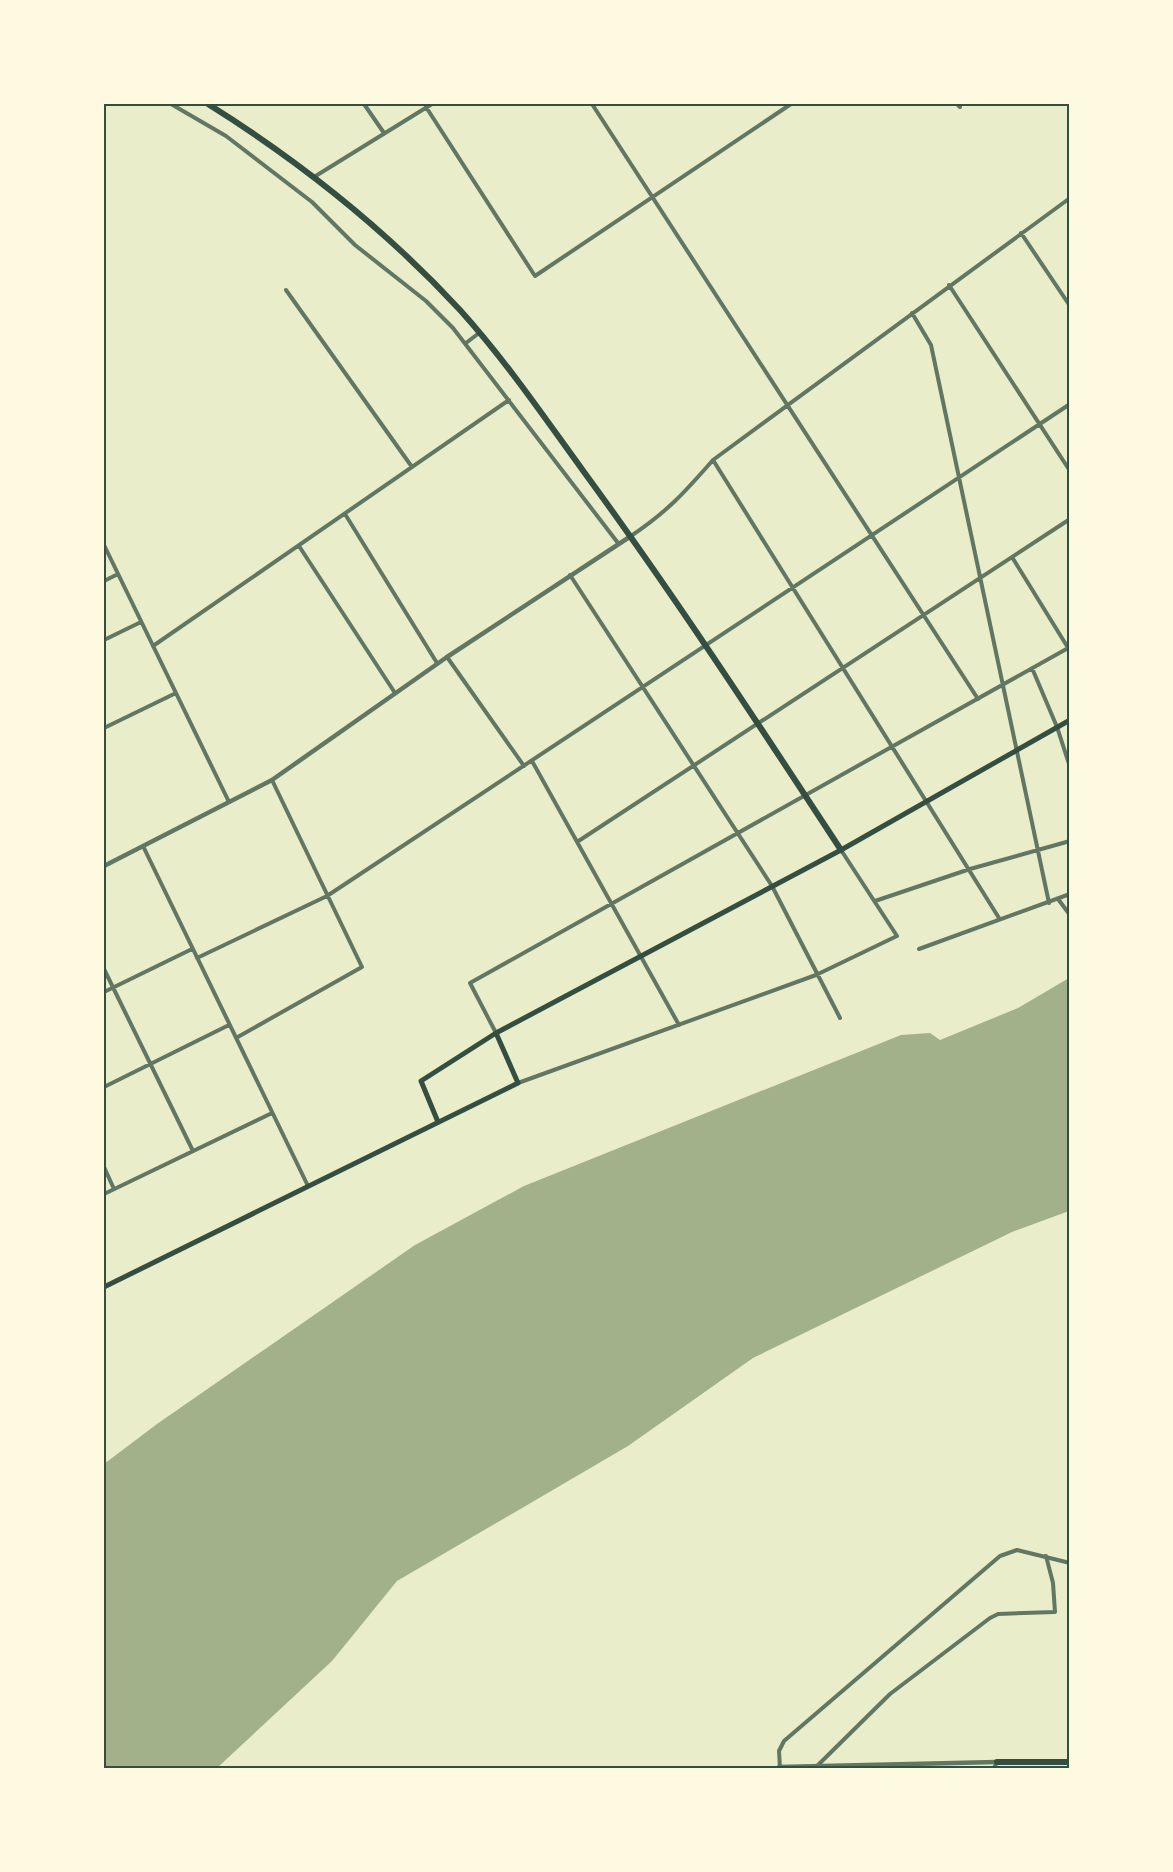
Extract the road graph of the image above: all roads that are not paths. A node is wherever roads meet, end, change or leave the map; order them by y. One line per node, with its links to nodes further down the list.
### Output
1 (171, 104): 18 (street)
2 (207, 104): 9 (main road)
3 (364, 104): 8 (street)
4 (432, 104): 7 (street)
5 (592, 104): 10 (street)
6 (792, 104): 10 (street)
7 (426, 107): 8 (street); 10 (street)
8 (384, 134): 9 (street)
9 (313, 178): 17 (main road)
10 (652, 197): 20 (street)
11 (1070, 198): 12 (street)
12 (1021, 233): 13 (street); 15 (street)
13 (949, 285): 16 (street); 22 (street)
14 (286, 290): 24 (street)
15 (1070, 306)
16 (912, 313): 20 (street); 26 (street)
17 (480, 332): 18 (street); 30 (main road)
18 (466, 343): 19 (street)
19 (509, 399): 24 (street); 31 (street)
20 (787, 404): 23 (street); 29 (street)
21 (1070, 404): 22 (street)
22 (1039, 424): 25 (street); 26 (street)
23 (713, 460): 30 (street); 39 (street)
24 (412, 467): 27 (street)
25 (1070, 471)
26 (959, 478): 29 (street); 37 (street)
27 (345, 514): 33 (street); 47 (street)
28 (1070, 519): 34 (street)
29 (872, 535): 39 (street); 40 (street)
30 (631, 536): 31 (street); 44 (main road)
31 (618, 543): 36 (street)
32 (104, 545): 35 (street)
33 (299, 546): 43 (street); 53 (street)
34 (1012, 557): 37 (street); 45 (street)
35 (118, 574): 38 (street); 41 (street)
36 (570, 575): 46 (street); 51 (street)
37 (979, 578): 40 (street); 50 (street)
38 (104, 581)
39 (792, 588): 44 (street); 48 (street)
40 (924, 614): 48 (street); 54 (street)
41 (141, 622): 42 (street); 43 (street)
42 (104, 640)
43 (153, 646): 52 (street)
44 (705, 646): 51 (street); 56 (main road)
45 (1069, 649): 49 (street)
46 (447, 657): 47 (street); 63 (street)
47 (437, 663): 53 (street)
48 (843, 668): 56 (street); 59 (street)
49 (1032, 668): 50 (street); 57 (street)
50 (1003, 685): 54 (street); 60 (street)
51 (643, 687): 61 (street); 62 (street)
52 (176, 693): 58 (street); 68 (street)
53 (395, 693): 65 (street)
54 (978, 699): 59 (street)
55 (1070, 720): 57 (main road)
56 (757, 724): 62 (street); 66 (main road)
57 (1057, 727): 60 (main road); 64 (street)
58 (104, 728)
59 (893, 746): 66 (street); 67 (street)
60 (1016, 750): 67 (main road); 74 (street)
61 (532, 761): 63 (street); 71 (street)
62 (694, 765): 69 (street); 71 (street)
63 (524, 766): 79 (street)
64 (1070, 767)
65 (272, 780): 68 (street); 79 (street)
66 (805, 795): 69 (street); 73 (main road)
67 (927, 799): 73 (main road); 76 (street)
68 (230, 802): 72 (street)
69 (738, 833): 77 (street); 83 (street)
70 (1070, 841): 74 (street)
71 (577, 842): 83 (street)
72 (143, 846): 75 (street); 86 (street)
73 (840, 850): 77 (main road); 81 (street)
74 (1038, 850): 76 (street); 82 (street)
75 (104, 867)
76 (970, 869): 81 (street); 85 (street)
77 (772, 886): 88 (main road); 91 (street)
78 (1070, 894): 80 (street)
79 (327, 896): 89 (street); 98 (street)
80 (1058, 899): 82 (street); 84 (street)
81 (875, 901): 91 (street)
82 (1049, 903): 85 (street)
83 (612, 904): 88 (street); 97 (street)
84 (1070, 915)
85 (999, 918): 87 (street)
86 (192, 949): 89 (street); 92 (street)
87 (919, 949)
88 (640, 955): 96 (street); 97 (main road)
89 (197, 958): 95 (street)
90 (104, 969): 92 (street)
91 (816, 975): 94 (street); 96 (street)
92 (113, 988): 93 (street); 99 (street)
93 (104, 992)
94 (840, 1018)
95 (230, 1025): 98 (street); 99 (street)
96 (679, 1025): 100 (street)
97 (496, 1033): 100 (main road); 103 (main road)
98 (236, 1038): 102 (street)
99 (150, 1064): 101 (street); 104 (street)
100 (518, 1083): 103 (main road)
101 (104, 1087)
102 (272, 1113): 104 (street); 106 (street)
103 (438, 1122): 106 (main road)
104 (193, 1151): 107 (street)
105 (104, 1167): 107 (street)
106 (308, 1186): 109 (main road)
107 (114, 1189): 108 (street)
108 (104, 1194)
109 (104, 1287)
110 (1046, 1556): 111 (street); 114 (street); 115 (street)
111 (1070, 1563)
112 (1070, 1762): 113 (main road)
113 (995, 1765): 114 (street)
114 (817, 1767): 115 (street)
115 (780, 1768)

